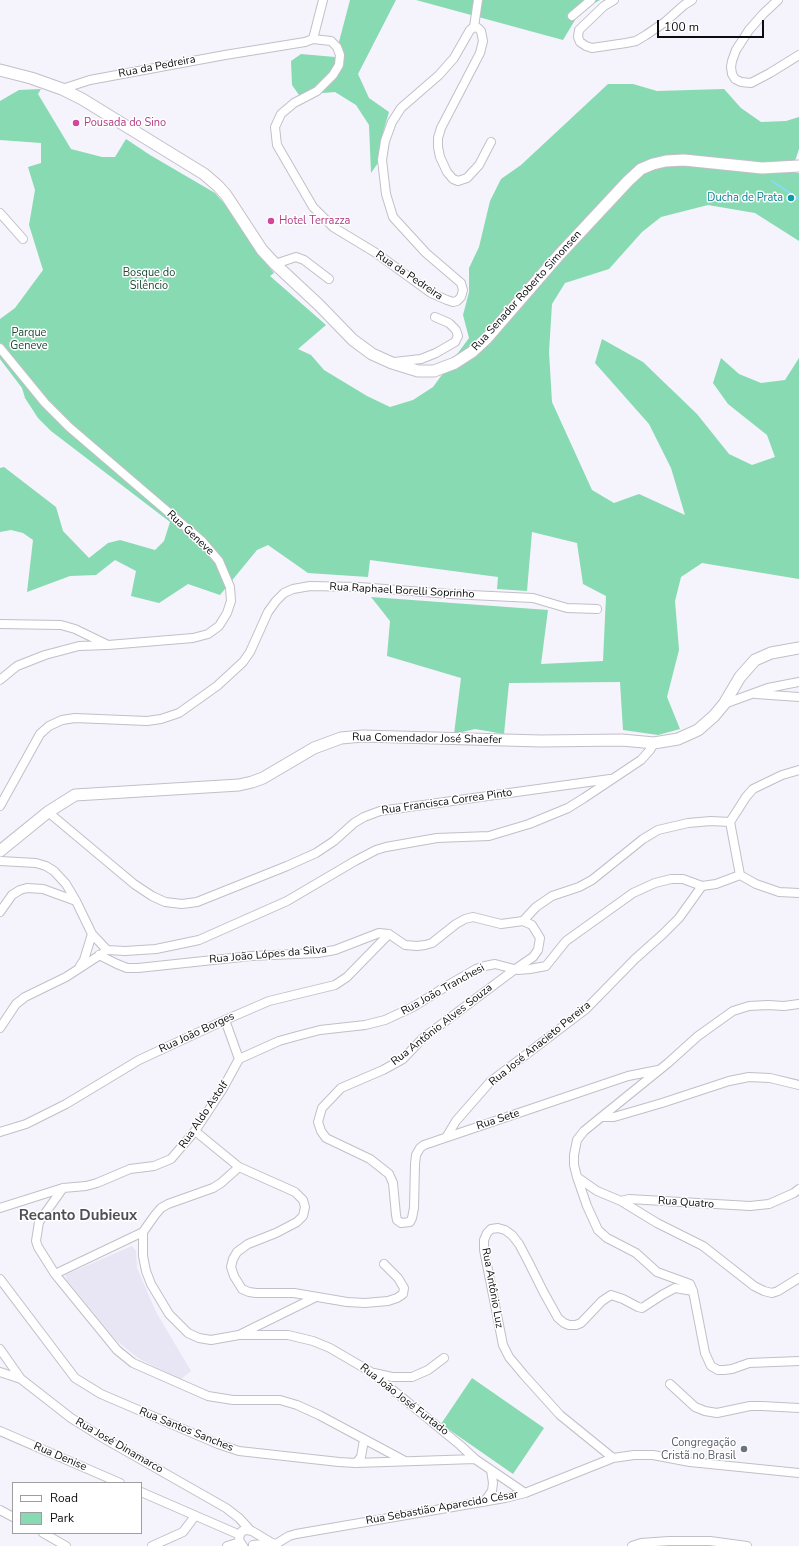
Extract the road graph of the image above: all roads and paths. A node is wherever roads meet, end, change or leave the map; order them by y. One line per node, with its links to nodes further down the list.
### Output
1 (323, 0): 9 (street)
2 (478, 0): 8 (street)
3 (590, 0): 7 (street)
4 (614, 0): 5 (street)
5 (692, 0)
6 (778, 0): 10 (street)
7 (572, 16)
8 (474, 27): 9 (street, Rua da Pedreira); 13 (street)
9 (313, 39): 12 (street, Rua da Pedreira)
10 (799, 55)
11 (0, 70): 12 (street, Rua Senador Roberto Simonsen)
12 (62, 89): 17 (street, Rua Senador Roberto Simonsen)
13 (491, 142)
14 (799, 166): 21 (street, Rua Senador Roberto Simonsen)
15 (0, 213): 16 (street)
16 (24, 239)
17 (275, 264): 18 (street); 21 (street, Rua Senador Roberto Simonsen)
18 (329, 279)
19 (434, 317): 21 (street)
20 (0, 348): 24 (street, Rua Geneve)
21 (392, 362)
22 (597, 609): 34 (street, Rua Raphael Borelli Soprinho)
23 (0, 624): 24 (street)
24 (108, 645): 26 (street, Rua Geneve)
25 (799, 648): 30 (street, Rua Comendador José Shaefer)
26 (0, 680)
27 (799, 682): 28 (street)
28 (752, 694): 29 (street); 30 (street)
29 (799, 697)
30 (724, 704): 31 (street, Rua Comendador José Shaefer)
31 (654, 743): 33 (street); 35 (street, Rua Comendador José Shaefer)
32 (799, 770): 36 (street)
33 (610, 779): 35 (street, Rua Francisca Correa Pinto); 47 (street)
34 (0, 806)
35 (48, 812): 37 (street, Rua Comendador José Shaefer)
36 (730, 822): 39 (street); 44 (street)
37 (0, 851)
38 (0, 861): 42 (street)
39 (740, 875): 40 (street); 41 (street)
40 (702, 886): 50 (street, Rua João Tranchesi); 60 (street, Rua José Anacieto Pereira)
41 (799, 893)
42 (76, 901): 43 (street); 45 (street)
43 (0, 912)
44 (523, 921): 46 (street); 50 (street, Rua Antônio Alves Souza)
45 (92, 934): 47 (street); 49 (street)
46 (389, 934): 48 (street, Rua João Lópes da Silva); 52 (street, Rua João Borges)
47 (107, 950): 48 (street)
48 (100, 955): 49 (street)
49 (78, 969): 53 (street)
50 (514, 970): 54 (street, Rua João Tranchesi); 67 (street, Rua Antônio Alves Souza)
51 (799, 1004): 55 (street)
52 (224, 1020): 54 (street); 58 (street, Rua João Borges)
53 (0, 1028)
54 (239, 1059): 59 (street, Rua Aldo Astolf)
55 (658, 1070): 57 (street); 60 (street, Rua Sete)
56 (799, 1085): 57 (street)
57 (602, 1117): 62 (street)
58 (0, 1132)
59 (195, 1132): 61 (street); 63 (street, Rua Aldo Astolf)
60 (447, 1136): 67 (street, Rua Sete)
61 (239, 1167): 68 (street); 74 (street)
62 (577, 1177): 65 (street, Rua Quatro); 73 (street)
63 (63, 1188): 66 (street, Rua Aldo Astolf); 70 (street)
64 (799, 1189): 65 (street, Rua Quatro)
65 (621, 1201): 71 (street)
66 (0, 1208)
67 (401, 1223)
68 (143, 1232): 70 (street); 75 (street)
69 (384, 1264): 74 (street)
70 (55, 1274): 85 (street)
71 (799, 1278)
72 (0, 1279): 91 (street, Rua Santos Sanches)
73 (693, 1291): 78 (street); 87 (street, Rua Antônio Luz)
74 (316, 1297): 75 (street)
75 (239, 1335): 80 (street, Rua João José Furtado)
76 (0, 1349): 81 (street, Rua José Dinamarco)
77 (444, 1358): 80 (street)
78 (799, 1361)
79 (0, 1372): 81 (street)
80 (371, 1372): 86 (street, Rua João José Furtado)
81 (22, 1379): 101 (street, Rua José Dinamarco)
82 (670, 1384): 83 (street)
83 (799, 1408)
84 (0, 1431): 94 (street, Rua Denise)
85 (364, 1440): 90 (street); 91 (street)
86 (460, 1445): 88 (street, Rua João José Furtado); 89 (street)
87 (613, 1458): 93 (street, Rua Sebastião Aparecido César); 96 (street, Rua Sebastião Aparecido César)
88 (475, 1459): 89 (street, Rua Santos Sanches); 92 (street, Rua João José Furtado)
89 (454, 1460): 90 (street, Rua Santos Sanches)
90 (406, 1461): 91 (street, Rua Santos Sanches)
91 (356, 1463)
92 (490, 1470): 96 (street, Rua João José Furtado); 97 (street)
93 (799, 1473)
94 (118, 1482)
95 (142, 1492): 100 (street)
96 (525, 1493): 97 (street, Rua Sebastião Aparecido César)
97 (484, 1502): 104 (street, Rua Sebastião Aparecido César)
98 (0, 1510): 99 (street)
99 (12, 1516)
100 (195, 1516): 103 (street); 106 (street)
101 (252, 1532): 103 (street); 104 (street); 108 (street)
102 (45, 1534): 105 (street)
103 (241, 1541): 107 (street)
104 (274, 1544): 108 (street, Rua Sebastião Aparecido César); 109 (street)
105 (66, 1546)
106 (152, 1546)
107 (227, 1546)
108 (253, 1546)
109 (288, 1546)
110 (632, 1546): 111 (street)
111 (747, 1546)

